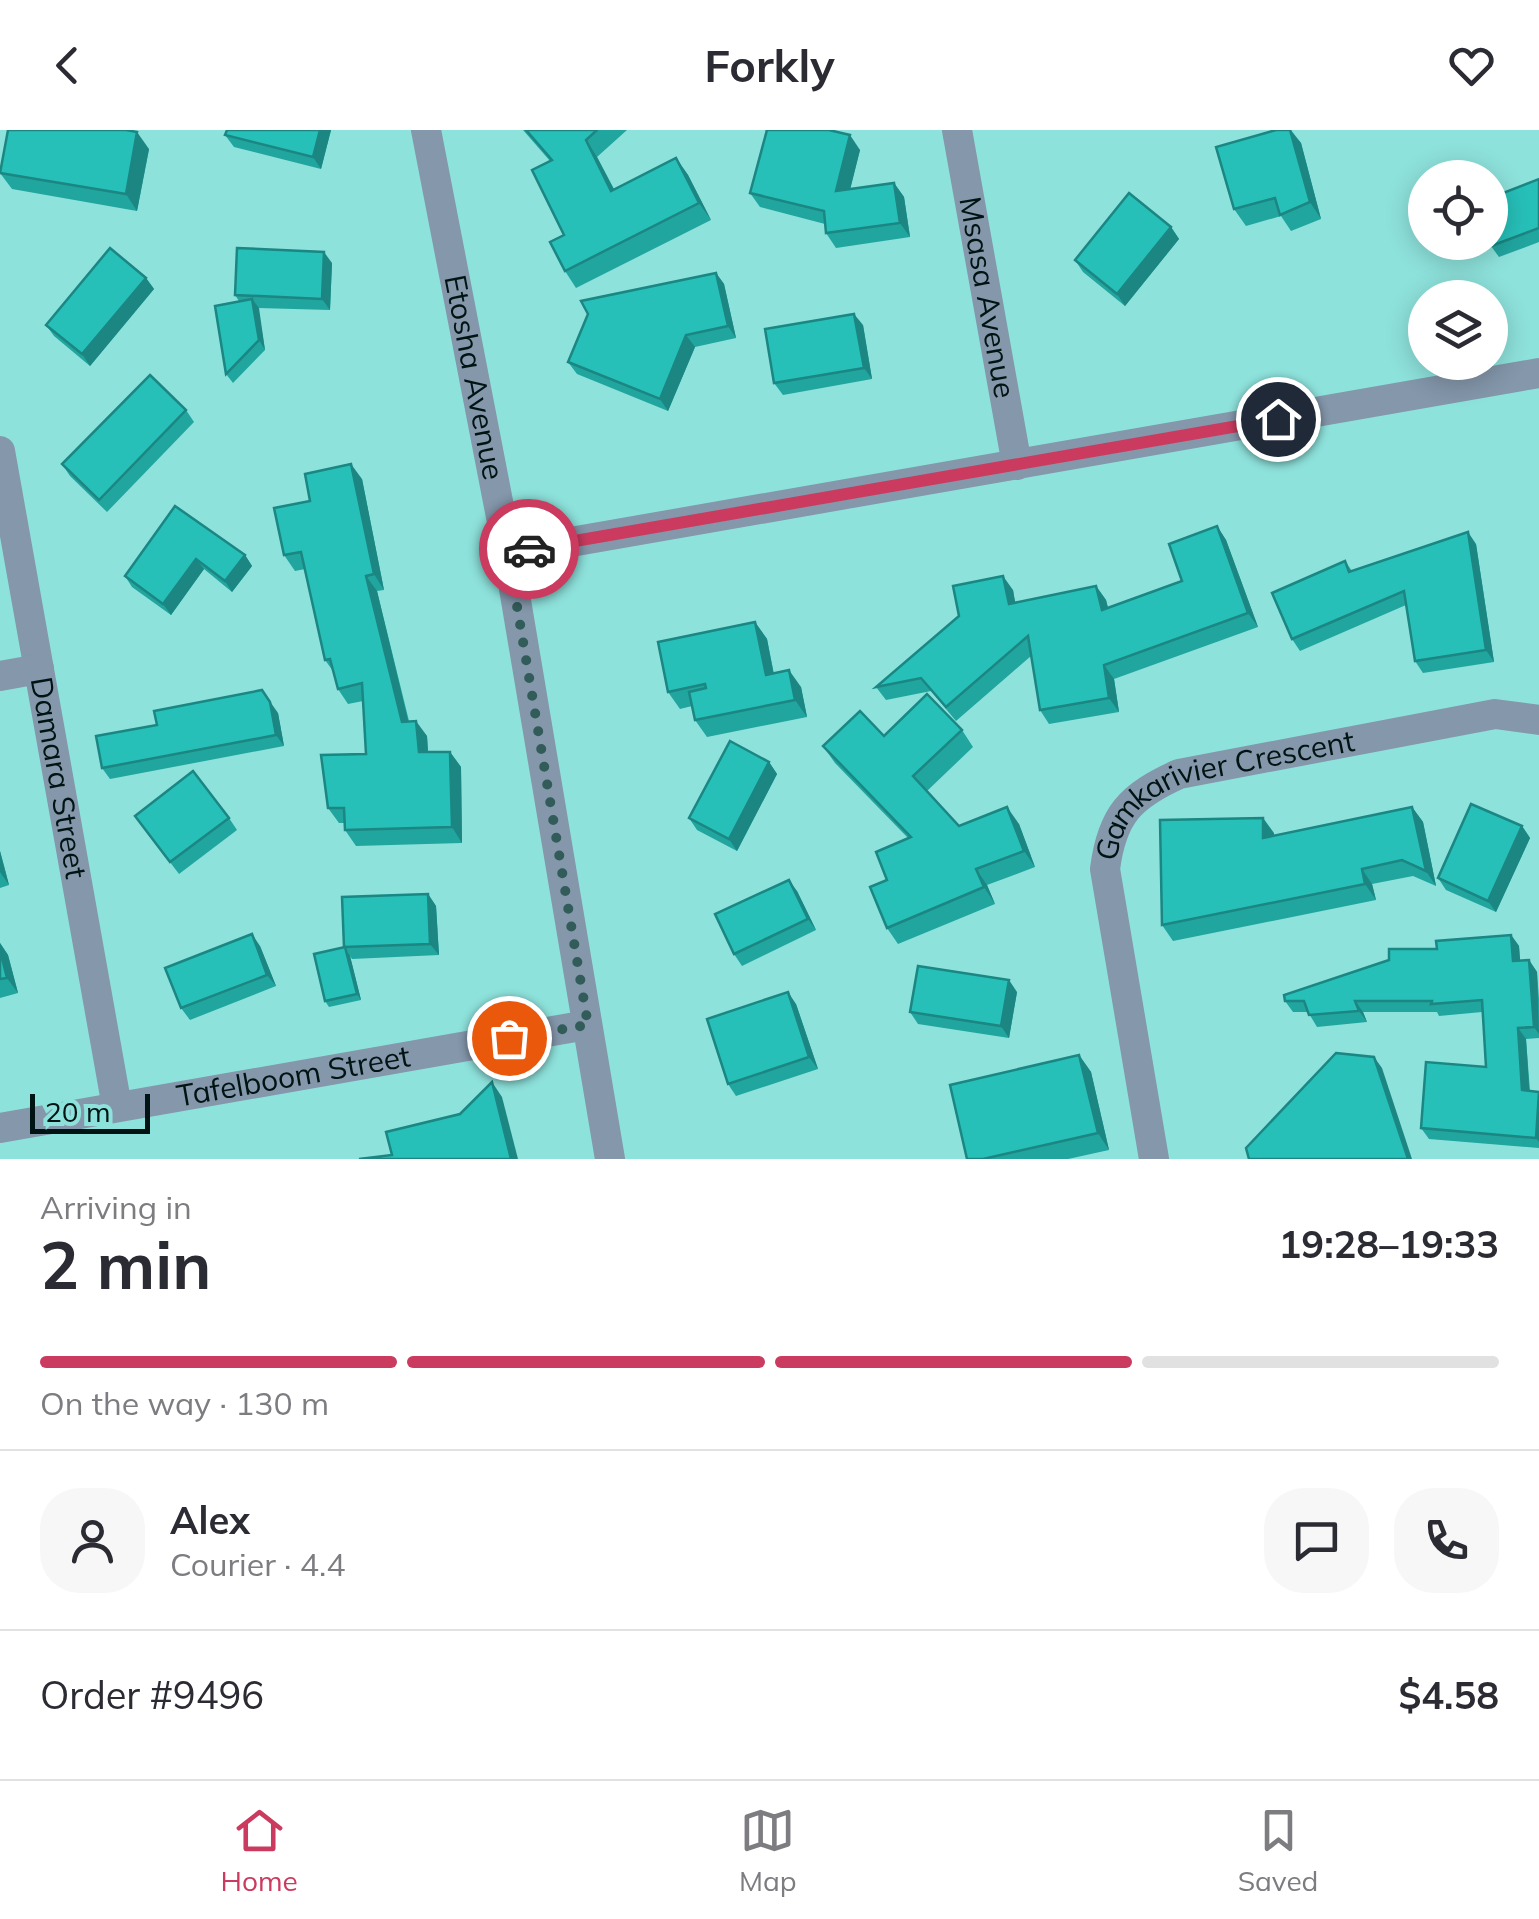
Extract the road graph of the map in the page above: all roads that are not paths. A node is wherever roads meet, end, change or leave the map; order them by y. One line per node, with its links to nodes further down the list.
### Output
1 (426, 130): 6 (street, Etosha Avenue)
2 (957, 130): 5 (street, Msasa Avenue)
3 (1539, 373): 5 (street)
4 (0, 452): 7 (street, Damara Street)
5 (1017, 465): 6 (street)
6 (508, 553): 10 (street, Etosha Avenue)
7 (39, 669): 8 (street); 11 (street, Damara Street)
8 (0, 676)
9 (1539, 720): 14 (street, Gamkarivier Crescent)
10 (588, 1025): 11 (street, Tafelboom Street); 13 (street, Etosha Avenue)
11 (117, 1108): 12 (street, Tafelboom Street)
12 (0, 1128)
13 (610, 1159)
14 (1154, 1159)

